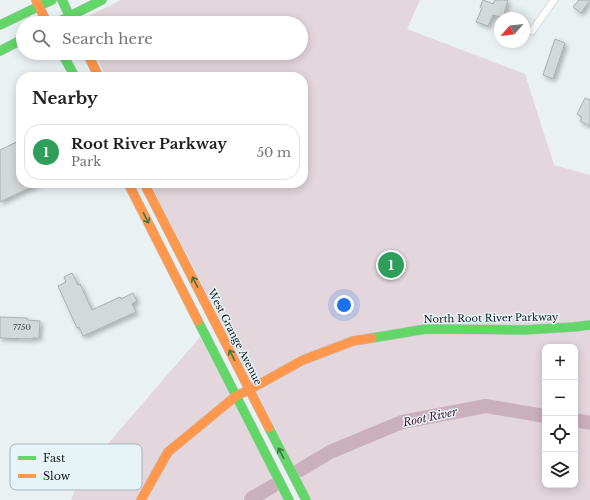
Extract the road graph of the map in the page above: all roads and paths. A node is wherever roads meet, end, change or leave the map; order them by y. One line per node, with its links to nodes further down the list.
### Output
1 (52, 0): 5 (street)
2 (62, 0): 7 (street)
3 (102, 0): 8 (street)
4 (554, 0): 10 (street)
5 (37, 3): 6 (street); 9 (street)
6 (44, 16)
7 (69, 16)
8 (77, 16)
9 (0, 25)
10 (532, 31)
11 (16, 43): 12 (street)
12 (0, 51)
13 (66, 60): 15 (street)
14 (90, 60): 16 (street)
15 (72, 72)
16 (96, 72)
17 (131, 188): 21 (street, one-way to 21)
18 (147, 188): 20 (street, West Grange Avenue, one-way to 18)
19 (590, 325): 20 (street, North Root River Parkway)
20 (249, 390): 21 (street, North Root River Parkway); 22 (street, West Grange Avenue, one-way to 20)
21 (236, 396): 23 (street); 24 (street, North Root River Parkway)
22 (294, 477): 23 (street); 26 (street, West Grange Avenue)
23 (280, 483): 25 (street)
24 (141, 500)
25 (289, 500)
26 (306, 500)

